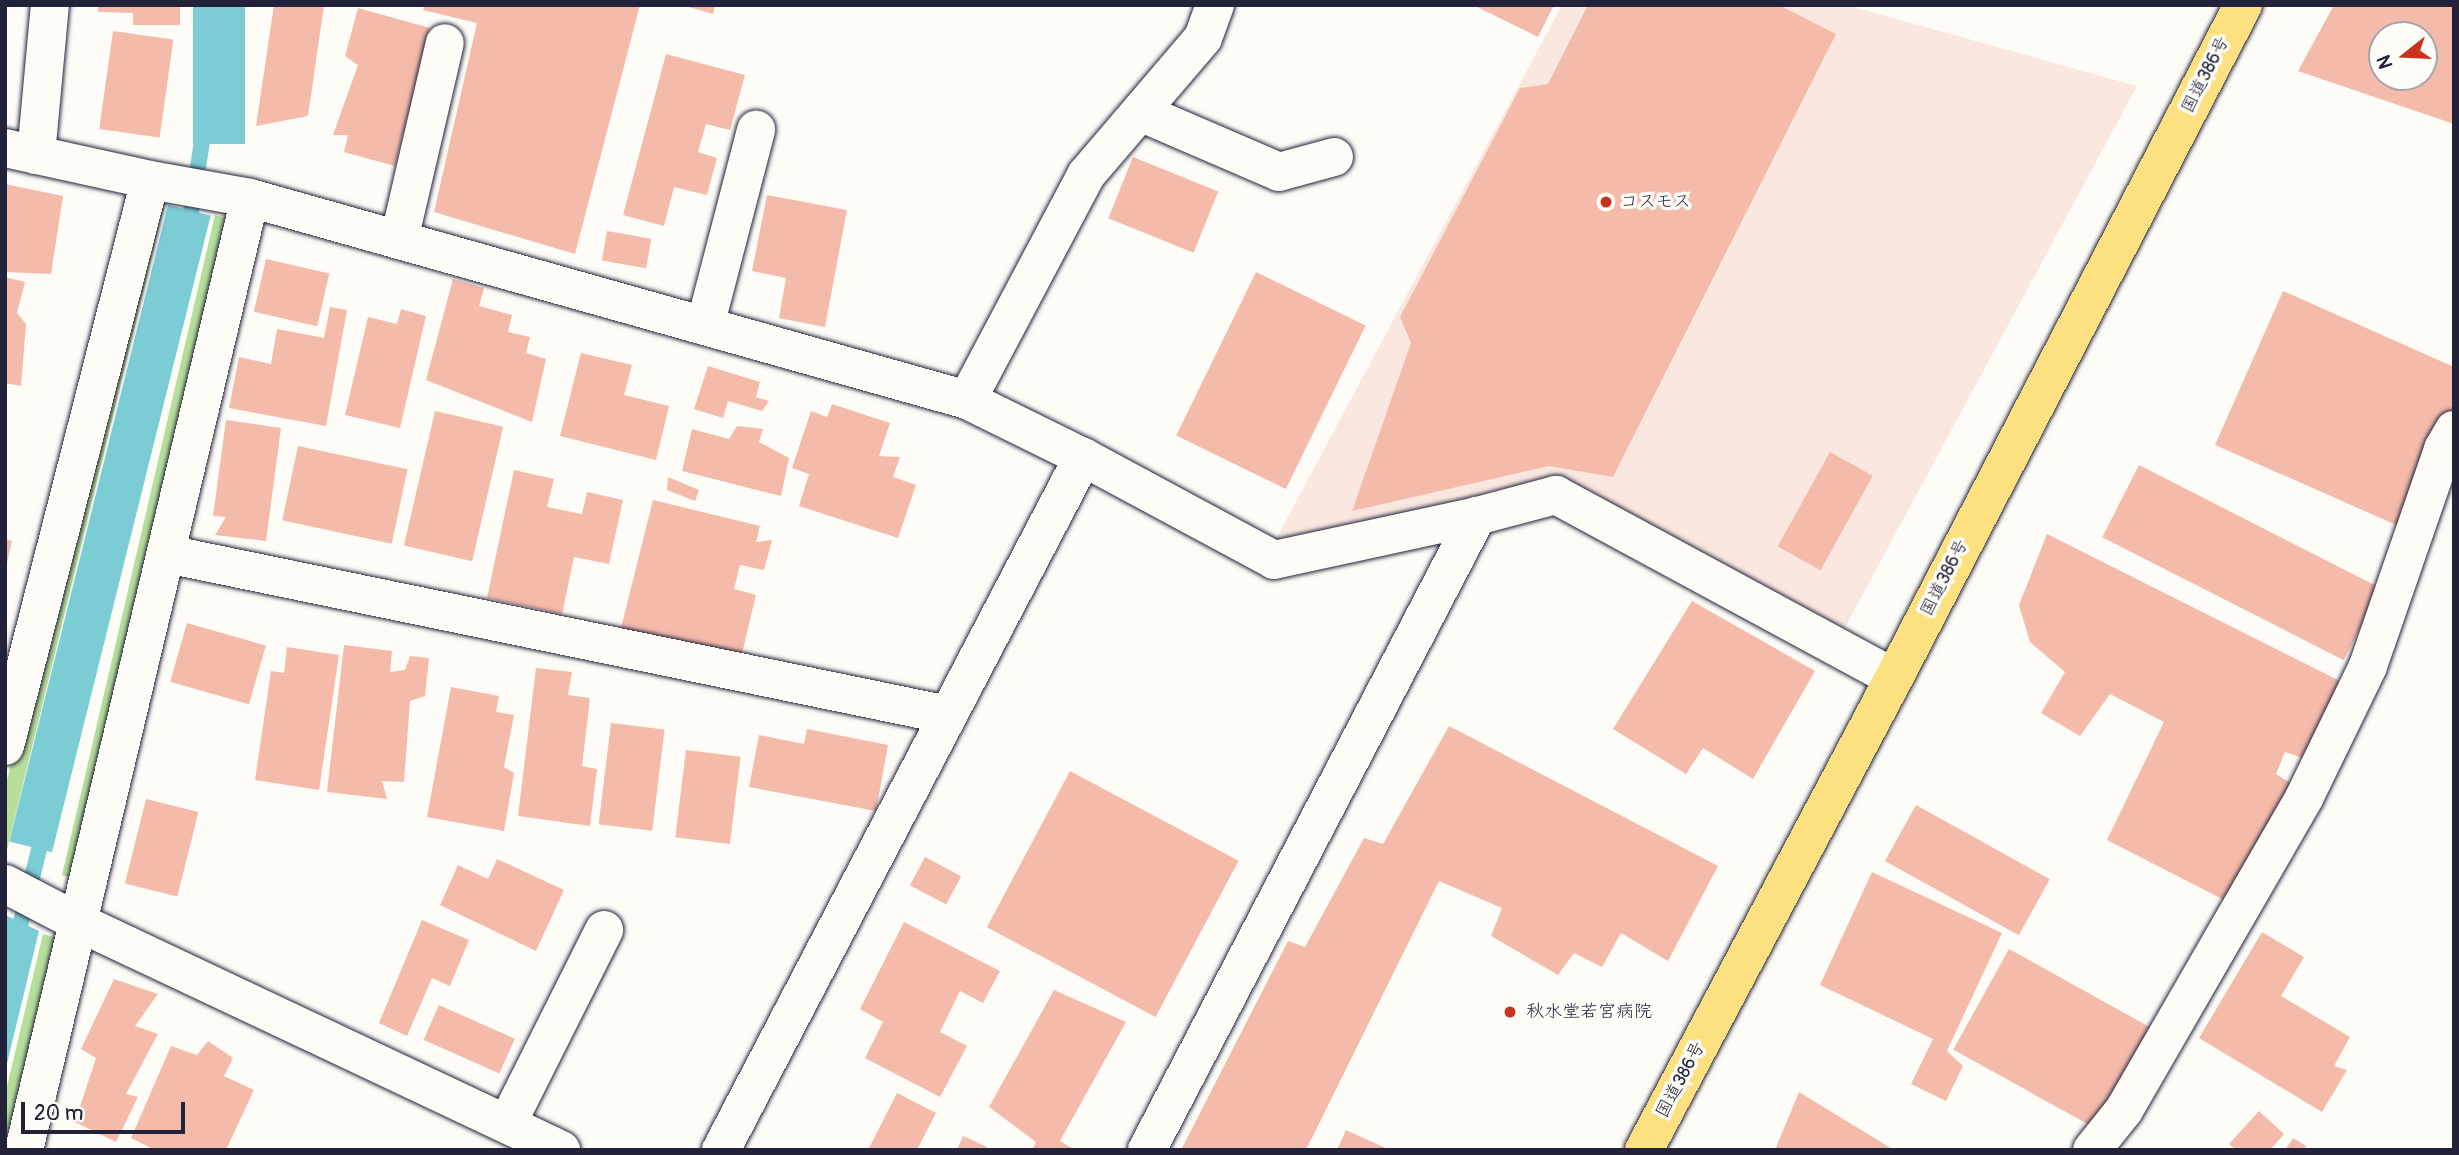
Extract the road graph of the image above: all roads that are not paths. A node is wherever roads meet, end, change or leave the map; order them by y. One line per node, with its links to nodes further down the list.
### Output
1 (50, 5): 7 (street)
2 (1215, 5): 5 (street)
3 (2243, 5): 18 (highway, 国道386号)
4 (445, 43): 11 (street)
5 (1140, 112): 8 (street); 13 (street)
6 (756, 130): 12 (street)
7 (21, 152): 9 (street)
8 (1334, 157)
9 (150, 180): 10 (street); 20 (street)
10 (250, 198): 11 (street); 17 (street)
11 (399, 240): 12 (street)
12 (705, 326): 13 (street)
13 (967, 400): 15 (street)
14 (2454, 430): 30 (street)
15 (1083, 457): 16 (street); 19 (street)
16 (1477, 516): 18 (street); 28 (street)
17 (167, 554): 19 (street); 22 (street)
18 (1894, 678): 29 (highway, 国道386号)
19 (948, 715): 27 (street)
20 (5, 746)
21 (5, 884): 22 (street)
22 (80, 923): 24 (street); 25 (street)
23 (604, 930): 24 (street)
24 (507, 1124): 26 (street)
25 (24, 1150)
26 (561, 1150)
27 (721, 1150)
28 (1146, 1150)
29 (1644, 1150)
30 (2092, 1150)

